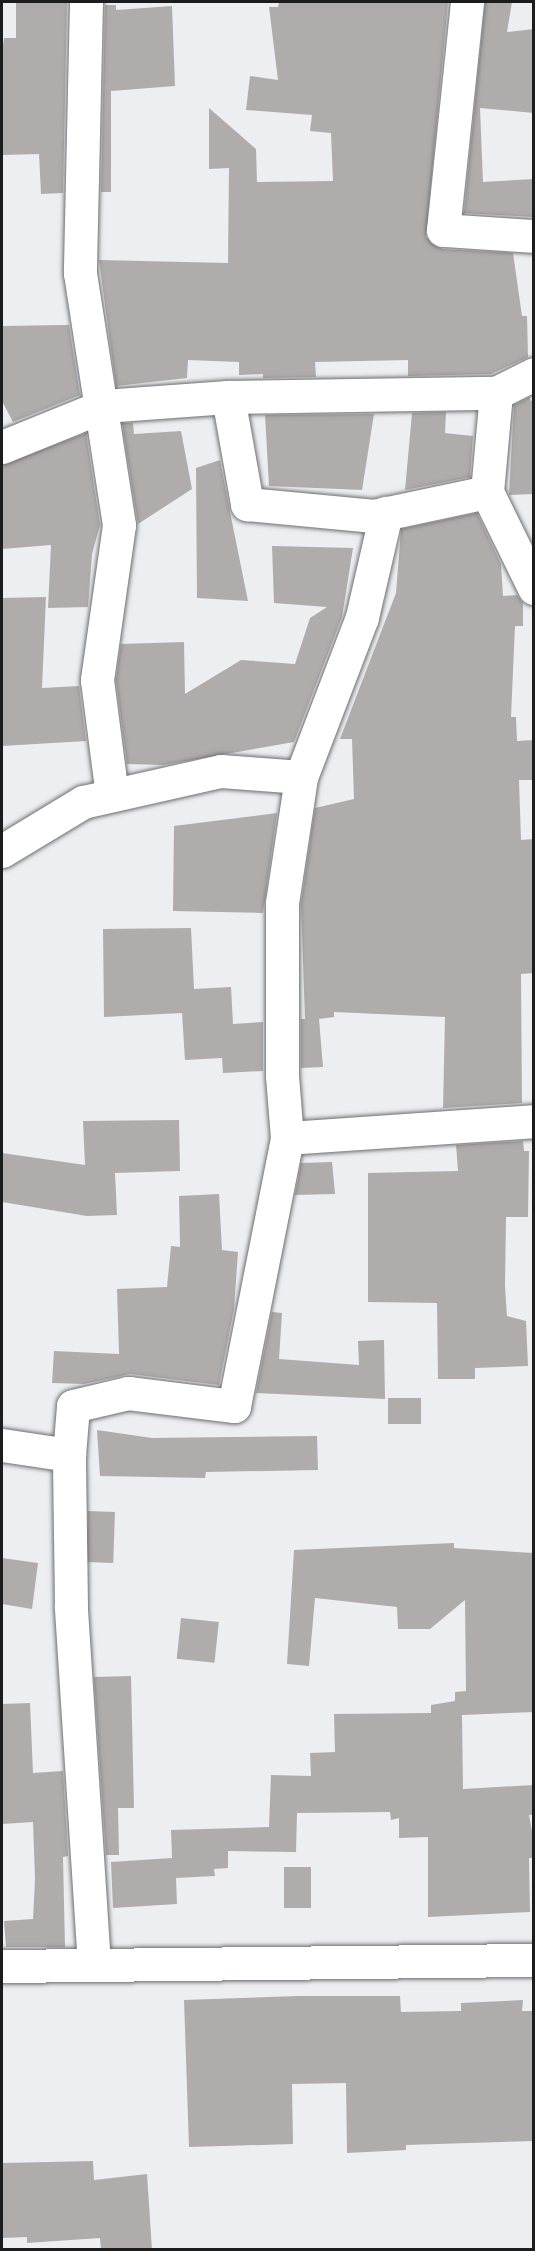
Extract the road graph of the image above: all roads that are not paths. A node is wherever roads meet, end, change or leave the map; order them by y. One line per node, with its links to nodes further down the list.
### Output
1 (86, 2): 7 (street)
2 (467, 2): 3 (street)
3 (534, 236)
4 (534, 374): 5 (street)
5 (496, 393): 6 (street); 9 (street)
6 (228, 397): 7 (street); 10 (street)
7 (103, 406): 8 (street); 13 (street)
8 (2, 447)
9 (487, 492): 10 (street); 11 (street)
10 (386, 513): 12 (street)
11 (534, 588)
12 (301, 777): 13 (street); 16 (street)
13 (112, 795): 14 (street)
14 (2, 851)
15 (534, 1122): 16 (street)
16 (287, 1138): 18 (street)
17 (2, 1445): 18 (street)
18 (69, 1455): 20 (street)
19 (534, 1960): 20 (street)
20 (94, 1965): 21 (street)
21 (2, 1966)

